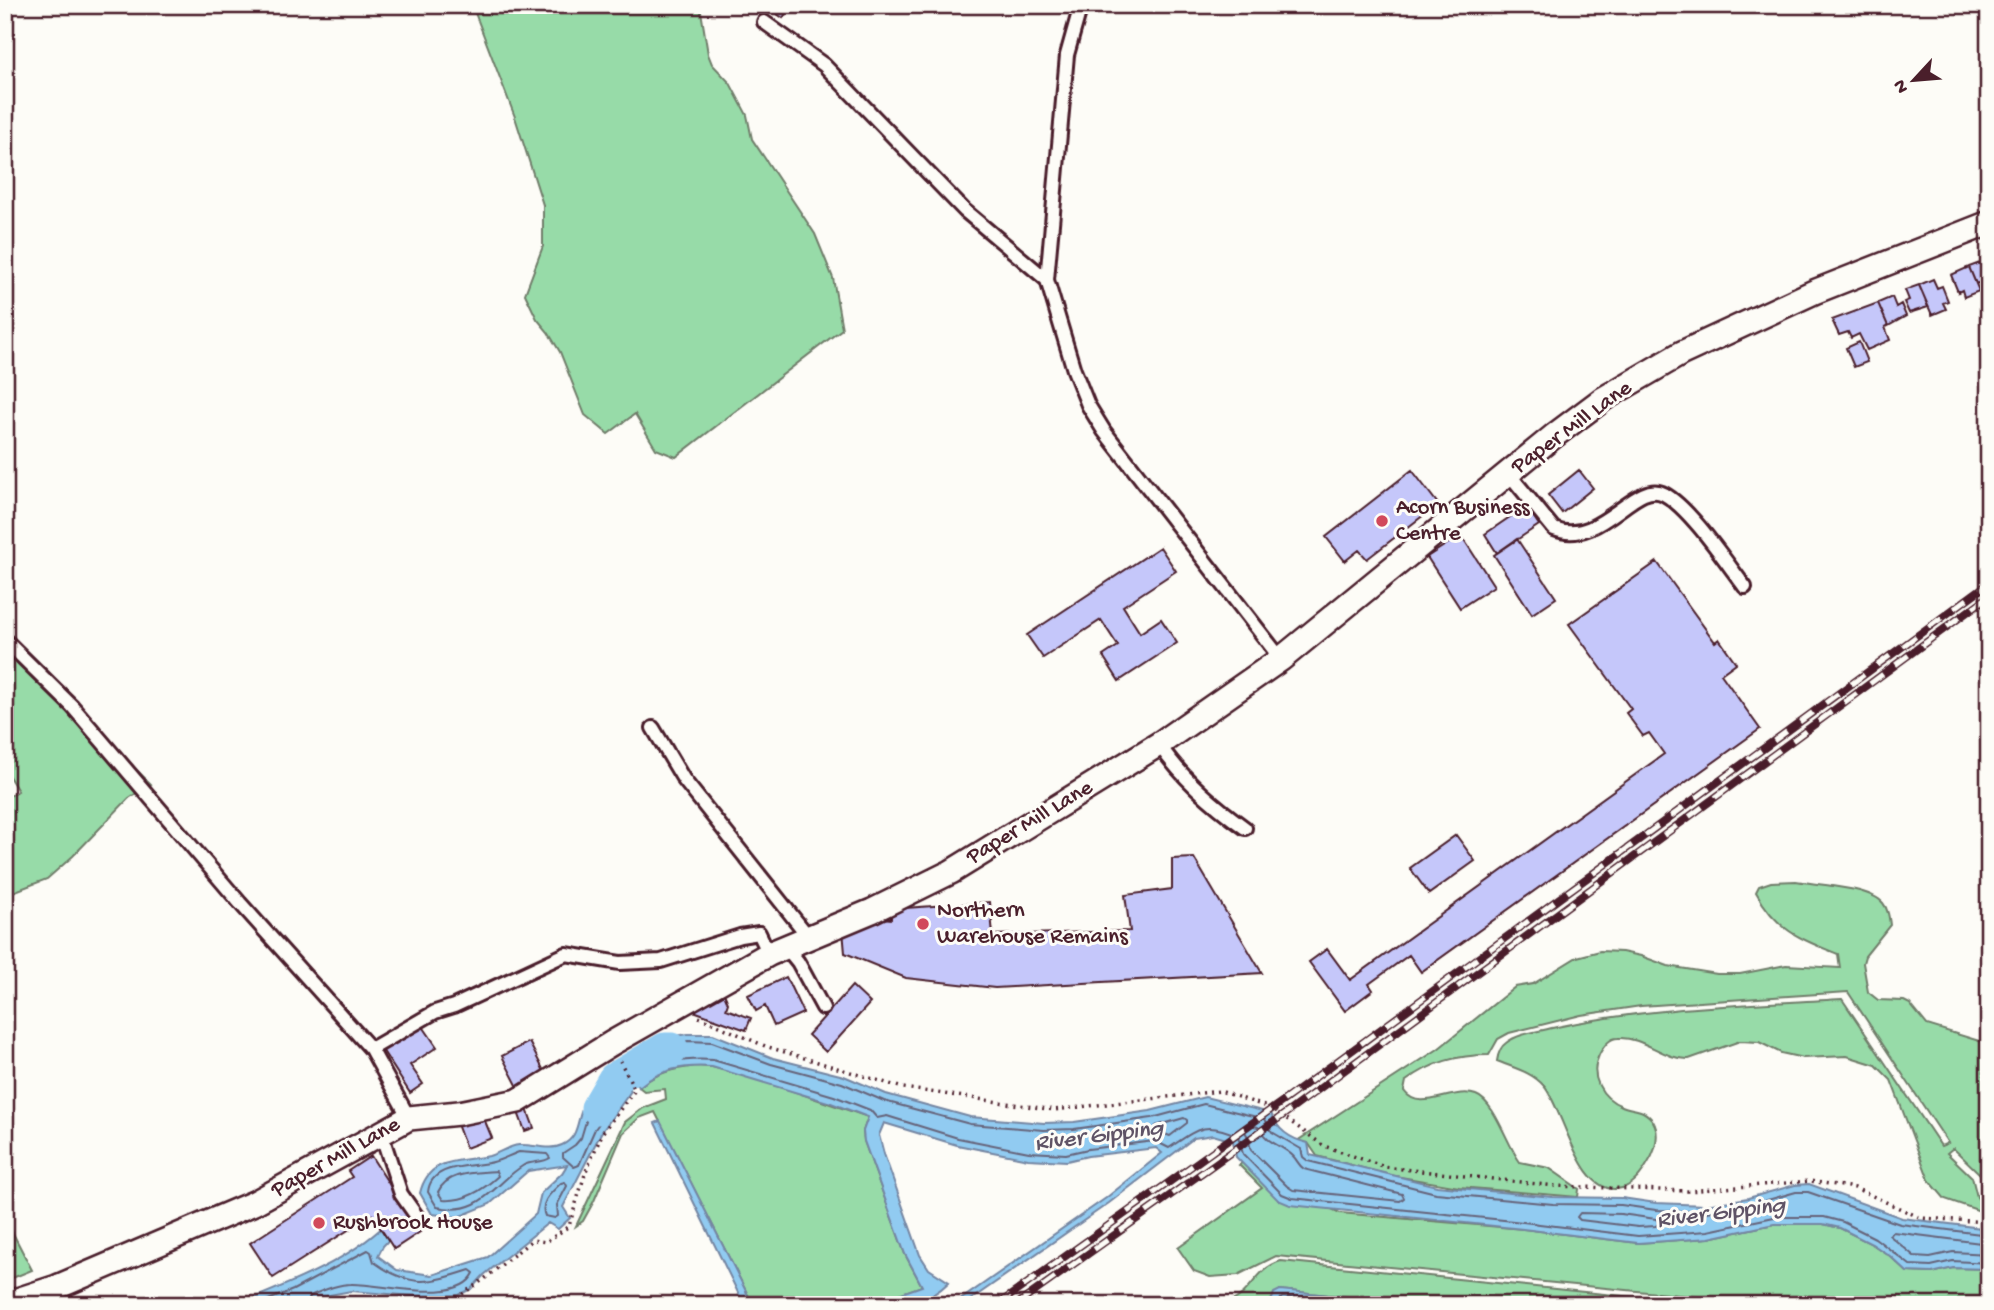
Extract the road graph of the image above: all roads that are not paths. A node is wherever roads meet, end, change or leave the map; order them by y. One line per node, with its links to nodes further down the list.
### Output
1 (1081, 5): 4 (lane)
2 (764, 22): 4 (lane)
3 (1986, 228): 5 (street, Paper Mill Lane)
4 (1047, 280): 8 (lane)
5 (1509, 474): 6 (lane); 8 (street, Paper Mill Lane)
6 (1745, 587)
7 (5, 640): 15 (lane)
8 (1281, 659): 10 (street, Paper Mill Lane)
9 (653, 728): 12 (lane)
10 (1159, 744): 11 (lane); 12 (street, Paper Mill Lane)
11 (1245, 828)
12 (808, 936): 13 (street, Paper Mill Lane)
13 (777, 950): 14 (lane); 15 (lane); 16 (street, Paper Mill Lane)
14 (823, 1008)
15 (371, 1049): 16 (lane)
16 (409, 1118): 17 (street, Paper Mill Lane)
17 (381, 1133): 18 (lane); 19 (street, Paper Mill Lane)
18 (420, 1221)
19 (5, 1304)

